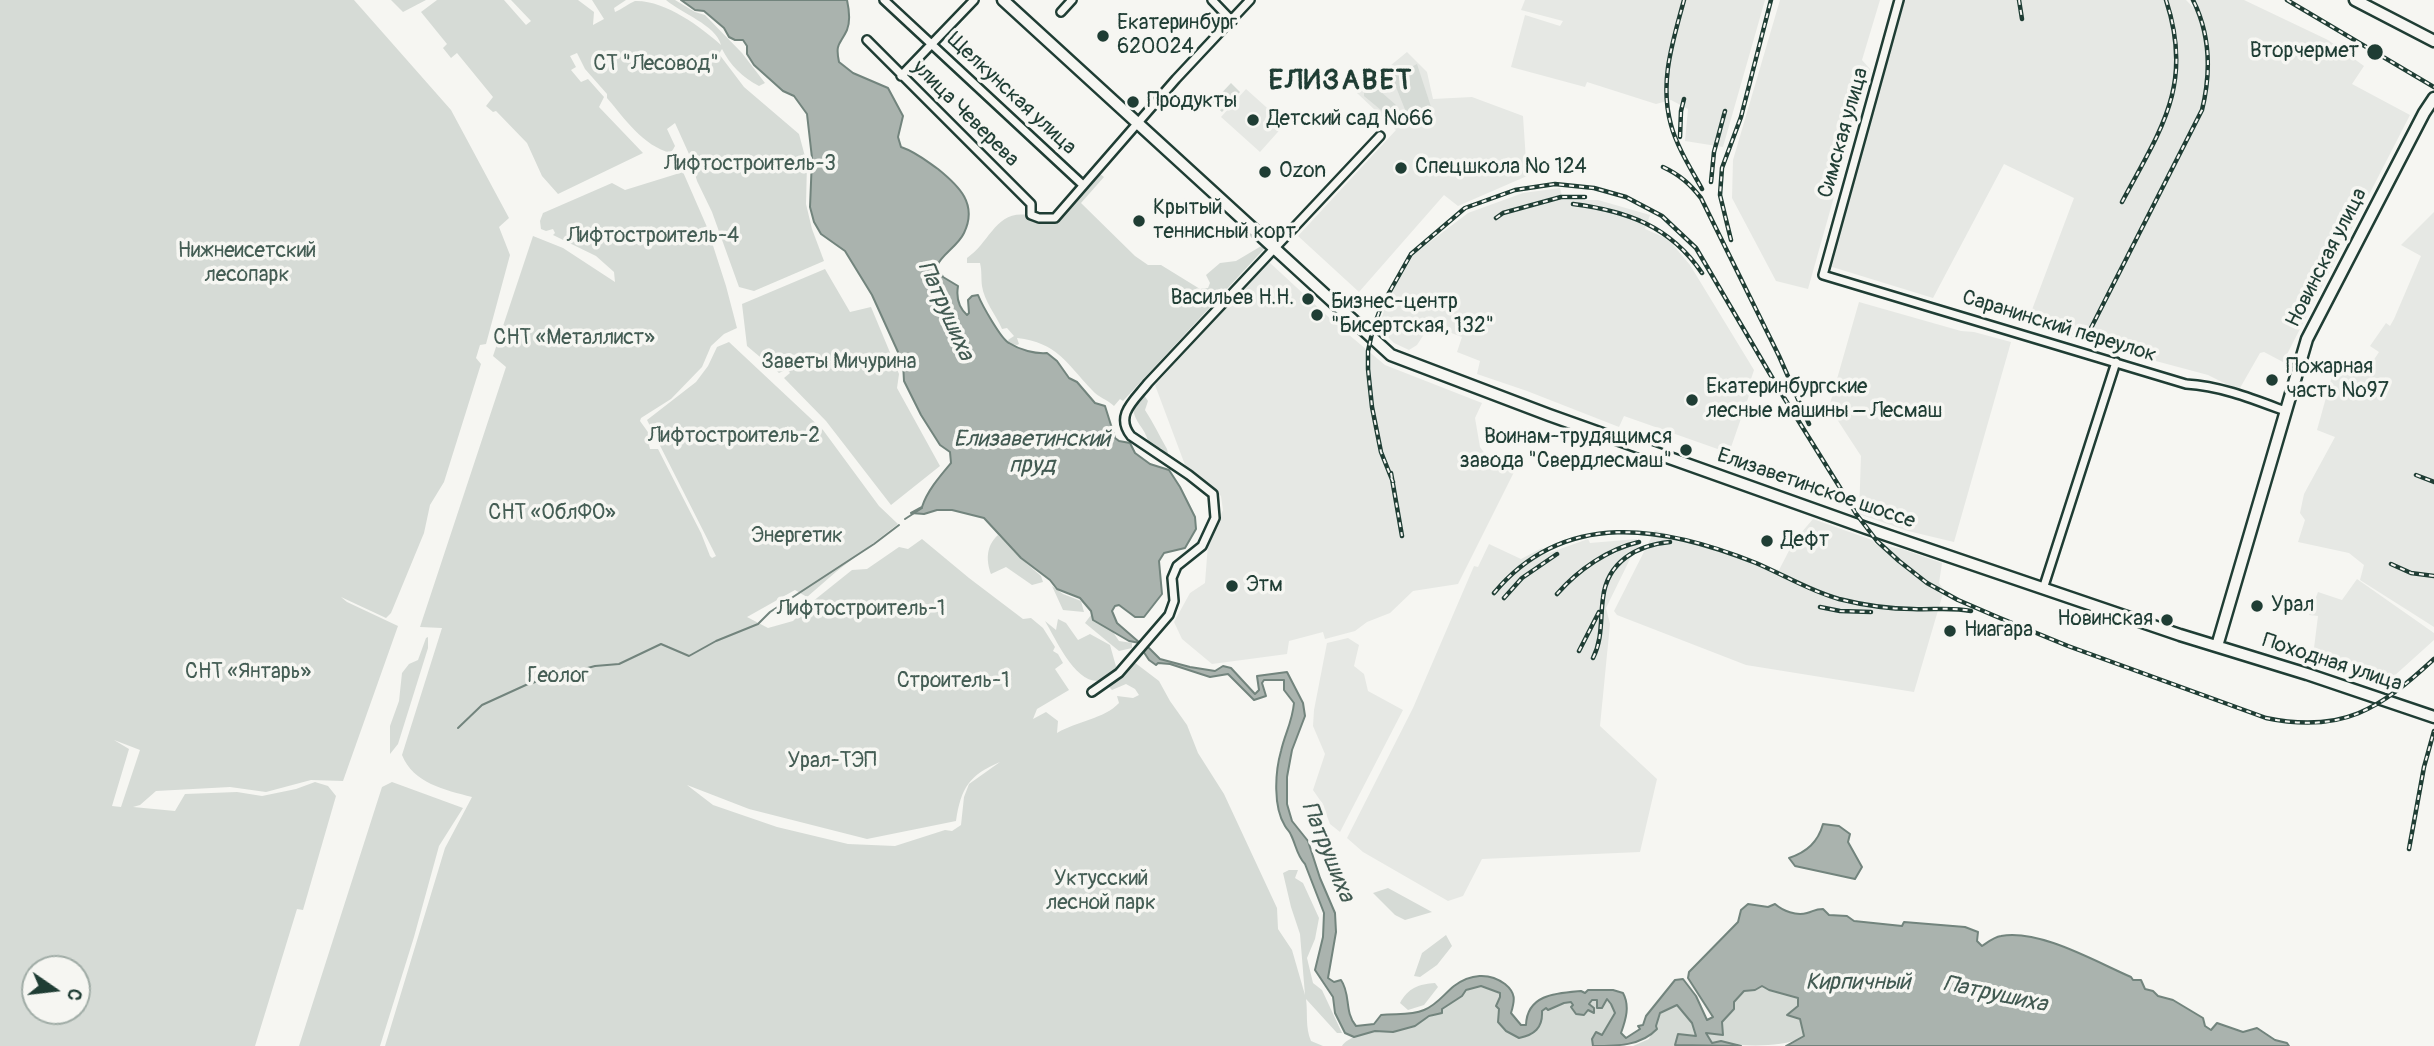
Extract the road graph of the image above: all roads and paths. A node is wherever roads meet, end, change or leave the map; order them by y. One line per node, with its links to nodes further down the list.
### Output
1 (884, 0): 13 (street, Щелкунская улица)
2 (974, 0): 13 (street)
3 (1003, 0): 16 (main road, Елизаветинское шоссе)
4 (1072, 0): 9 (street)
5 (1212, 0): 10 (street)
6 (1250, 0): 10 (street)
7 (1899, 0): 20 (street, Симская улица)
8 (2356, 0): 12 (main road)
9 (1061, 12)
10 (1232, 20): 16 (street)
11 (867, 40): 14 (street, улица Чеверева)
12 (2434, 41)
13 (932, 44): 14 (street); 18 (street, Щелкунская улица)
14 (901, 76): 18 (street, улица Чеверева)
15 (2434, 98): 22 (main road, Новинская улица)
16 (1136, 124): 18 (street); 19 (main road, Елизаветинское шоссе)
17 (1380, 136): 19 (street)
18 (1083, 185)
19 (1275, 250): 23 (main road, Елизаветинское шоссе); 25 (street)
20 (1823, 275): 21 (street, Саранинский переулок)
21 (2116, 362): 22 (street, Саранинский переулок); 23 (street)
22 (2285, 411): 24 (main road, Новинская улица)
23 (2043, 589): 24 (main road, Елизаветинское шоссе)
24 (2217, 646): 26 (main road, Походная улица)
25 (1092, 692)
26 (2434, 717)

